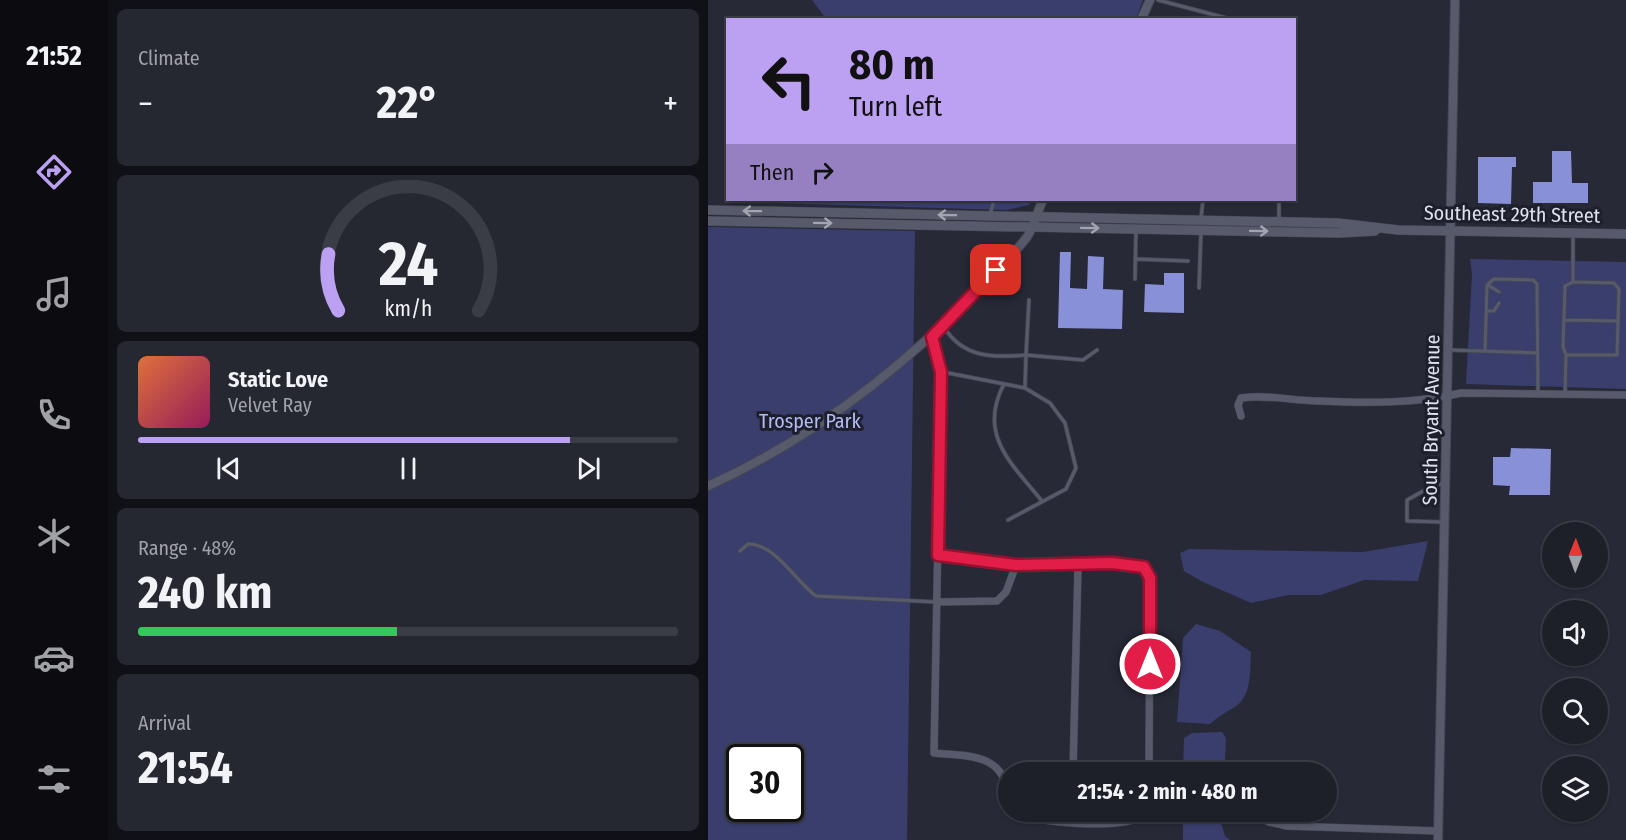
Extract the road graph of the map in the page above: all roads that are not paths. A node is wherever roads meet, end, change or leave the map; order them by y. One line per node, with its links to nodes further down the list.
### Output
1 (1150, 0): 4 (street)
2 (1158, 0): 5 (lane)
3 (1455, 0): 18 (street, South Bryant Avenue)
4 (1142, 18)
5 (1226, 18)
6 (994, 201): 11 (lane)
7 (1043, 201): 13 (street)
8 (1203, 201): 15 (lane)
9 (1279, 201): 14 (lane)
10 (708, 210): 11 (main road, Southeast 29th Street, one-way to 10)
11 (989, 216): 13 (main road, Southeast 29th Street)
12 (708, 220): 13 (main road, Southeast 29th Street, one-way to 13)
13 (1033, 222): 15 (main road, Southeast 29th Street); 16 (main road, Southeast 29th Street, one-way to 16); 33 (street)
14 (1279, 222): 15 (main road, Southeast 29th Street); 17 (main road, Southeast 29th Street)
15 (1201, 225): 16 (main road, Southeast 29th Street); 17 (main road, Southeast 29th Street, one-way to 17); 26 (lane)
16 (1136, 229): 21 (lane)
17 (1398, 230): 18 (main road, Southeast 29th Street)
18 (1450, 231): 19 (main road, Southeast 29th Street); 35 (street, South Bryant Avenue)
19 (1573, 233): 20 (main road, Southeast 29th Street); 24 (lane)
20 (1626, 234)
21 (1135, 260): 22 (lane); 23 (lane)
22 (1188, 261)
23 (1135, 279)
24 (1573, 282): 31 (lane); 32 (lane)
25 (1487, 285): 27 (lane); 30 (lane); 38 (lane)
26 (1199, 288)
27 (1499, 292)
28 (1029, 300): 40 (lane)
29 (1499, 303): 30 (lane)
30 (1487, 311): 37 (lane)
31 (1564, 320): 32 (lane); 39 (lane)
32 (1618, 321): 39 (lane)
33 (943, 326): 34 (street); 40 (lane)
34 (932, 337): 41 (street); 50 (street)
35 (1449, 350): 37 (lane); 47 (street, South Bryant Avenue)
36 (1097, 351): 40 (lane)
37 (1485, 351): 38 (lane)
38 (1537, 354): 44 (lane)
39 (1566, 355): 45 (lane)
40 (1026, 356): 43 (lane)
41 (941, 372): 42 (lane); 55 (street)
42 (1004, 384): 43 (lane); 51 (lane)
43 (1025, 388): 51 (lane)
44 (1538, 394): 45 (street); 47 (street)
45 (1566, 395): 46 (street)
46 (1626, 395)
47 (1449, 396): 48 (street); 49 (street, South Bryant Avenue)
48 (1241, 416)
49 (1446, 484): 53 (street, South Bryant Avenue); 53 (lane)
50 (708, 486)
51 (1042, 501): 52 (lane)
52 (1008, 520)
53 (1446, 522): 65 (street, South Bryant Avenue)
54 (740, 551): 58 (lane)
55 (938, 555): 56 (street); 58 (street)
56 (1016, 565): 57 (street); 58 (street)
57 (1078, 566): 59 (street); 60 (street)
58 (937, 602): 61 (street)
59 (1073, 762)
60 (1149, 762)
61 (998, 768)
62 (1089, 822): 63 (street)
63 (1129, 822)
64 (1269, 822): 65 (street)
65 (1438, 835)

